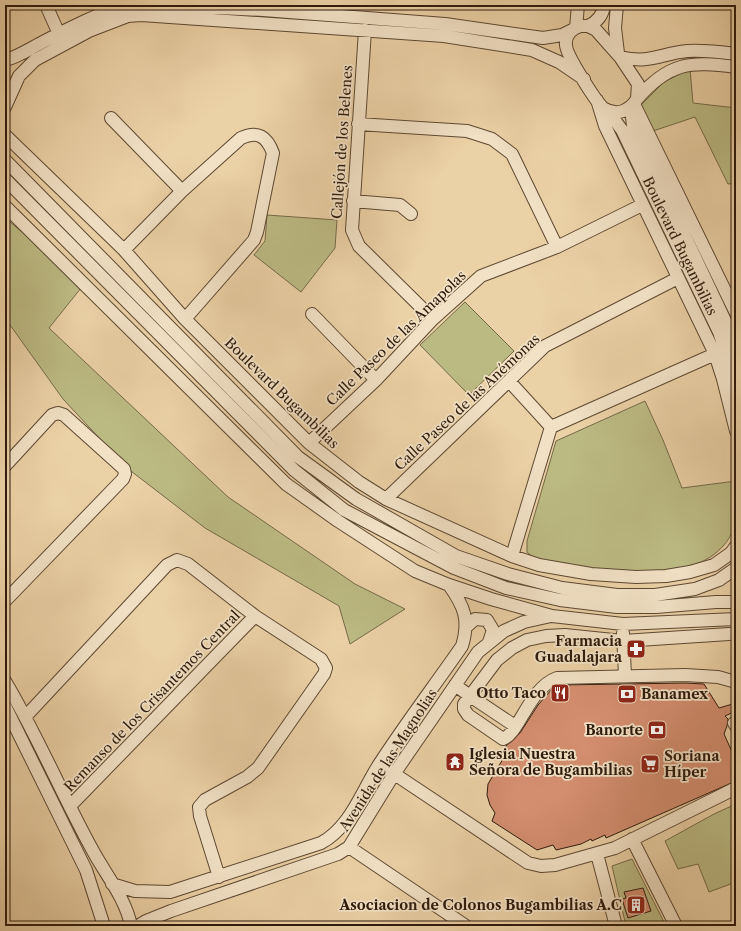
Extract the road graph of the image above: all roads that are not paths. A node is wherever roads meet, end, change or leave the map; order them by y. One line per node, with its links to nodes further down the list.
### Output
1 (46, 5): 12 (street)
2 (128, 5): 12 (street)
3 (155, 5): 7 (street)
4 (578, 5): 9 (street)
5 (604, 5): 8 (street)
6 (617, 5): 17 (street)
7 (263, 8): 11 (street)
8 (588, 26): 9 (street); 17 (street)
9 (574, 29): 13 (street); 23 (street)
10 (364, 30): 11 (street); 19 (street); 29 (street, Callejón de los Belenes)
11 (445, 30): 13 (street); 15 (street)
12 (59, 34): 14 (street)
13 (536, 37): 15 (street)
14 (34, 46): 18 (street); 19 (street)
15 (532, 50): 23 (street)
16 (736, 54): 20 (street)
17 (619, 56): 20 (street); 25 (street)
18 (5, 60)
19 (35, 60): 26 (street)
20 (652, 60): 22 (street)
21 (736, 67): 22 (street)
22 (660, 78): 25 (street)
23 (584, 79): 24 (street)
24 (597, 100): 27 (street, Boulevard Bugambilias); 35 (street, Boulevard Bugambilias)
25 (634, 103): 27 (street); 43 (street, Boulevard Bugambilias); 47 (street, Boulevard Bugambilias)
26 (5, 107)
27 (607, 110): 42 (street, Boulevard Bugambilias)
28 (111, 118): 33 (street)
29 (358, 124): 34 (street, Callejón de los Belenes); 38 (street)
30 (5, 135): 39 (street, Boulevard Bugambilias)
31 (5, 160): 59 (street)
32 (5, 179): 52 (street)
33 (182, 191): 39 (street); 45 (street)
34 (353, 201): 37 (street); 46 (street, Callejón de los Belenes)
35 (642, 205): 38 (street, Calle Paseo de las Amapolas); 40 (street, Boulevard Bugambilias)
36 (5, 206): 56 (street)
37 (411, 214)
38 (557, 247): 46 (street, Calle Paseo de las Amapolas)
39 (124, 250): 45 (street, Boulevard Bugambilias)
40 (678, 278): 41 (street, Boulevard Bugambilias); 50 (street, Calle Paseo de las Anémonas)
41 (689, 300): 42 (street); 48 (street, Boulevard Bugambilias)
42 (706, 306): 51 (street, Boulevard Bugambilias)
43 (736, 313)
44 (312, 314): 49 (street)
45 (186, 319): 55 (street, Boulevard Bugambilias)
46 (433, 319): 49 (street, Calle Paseo de las Amapolas)
47 (736, 349)
48 (715, 354): 53 (street); 54 (street, Boulevard Bugambilias)
49 (376, 380): 55 (street, Calle Paseo de las Amapolas)
50 (509, 381): 53 (street); 60 (street, Calle Paseo de las Anémonas)
51 (736, 384)
52 (242, 419): 56 (street); 62 (street)
53 (551, 427): 64 (street)
54 (736, 431)
55 (308, 443): 58 (street, Boulevard Bugambilias)
56 (248, 448): 61 (street)
57 (5, 466): 70 (street)
58 (344, 471): 59 (street); 60 (street, Boulevard Bugambilias)
59 (356, 498): 68 (street)
60 (386, 499): 64 (street, Boulevard Bugambilias)
61 (334, 519): 62 (street); 67 (street)
62 (368, 523): 69 (street)
63 (736, 546): 66 (street, Boulevard Bugambilias)
64 (512, 556): 66 (street, Boulevard Bugambilias)
65 (736, 568): 68 (street)
66 (636, 577): 68 (street)
67 (449, 585): 74 (street); 79 (street, Avenida de las Magnolias)
68 (695, 589)
69 (548, 597): 71 (street); 77 (street)
70 (5, 601)
71 (736, 602)
72 (736, 607): 76 (street)
73 (255, 616): 89 (street); 94 (street, Remanso de los Crisantemos Central); 98 (street)
74 (552, 616): 77 (street); 82 (street, Avenida de las Magnolias)
75 (736, 619): 76 (street)
76 (700, 620): 78 (street)
77 (597, 621): 78 (street)
78 (622, 624): 81 (street)
79 (466, 627): 82 (street); 91 (street, Avenida de las Magnolias)
80 (733, 635): 81 (street)
81 (623, 641): 83 (street); 87 (street)
82 (489, 642): 86 (street, Avenida de las Magnolias)
83 (625, 676): 85 (street); 90 (street)
84 (5, 681): 89 (street)
85 (736, 682)
86 (455, 685): 87 (street); 92 (street, Avenida de las Magnolias)
87 (470, 696): 90 (street); 90 (street)
88 (5, 706): 100 (street)
89 (26, 716): 94 (street)
90 (516, 726)
91 (379, 764): 92 (street); 98 (street, Avenida de las Magnolias)
92 (394, 774): 96 (street, Avenida de las Magnolias); 97 (street)
93 (736, 788): 95 (street)
94 (70, 806): 99 (street)
95 (632, 839): 97 (street); 106 (street)
96 (348, 847): 103 (street, Avenida de las Magnolias); 104 (street)
97 (597, 854): 105 (street)
98 (219, 877): 99 (street, Avenida de las Magnolias)
99 (111, 882): 100 (street); 102 (street)
100 (92, 888): 101 (street)
101 (104, 926)
102 (131, 926)
103 (138, 926)
104 (466, 926)
105 (616, 926)
106 (676, 926)

